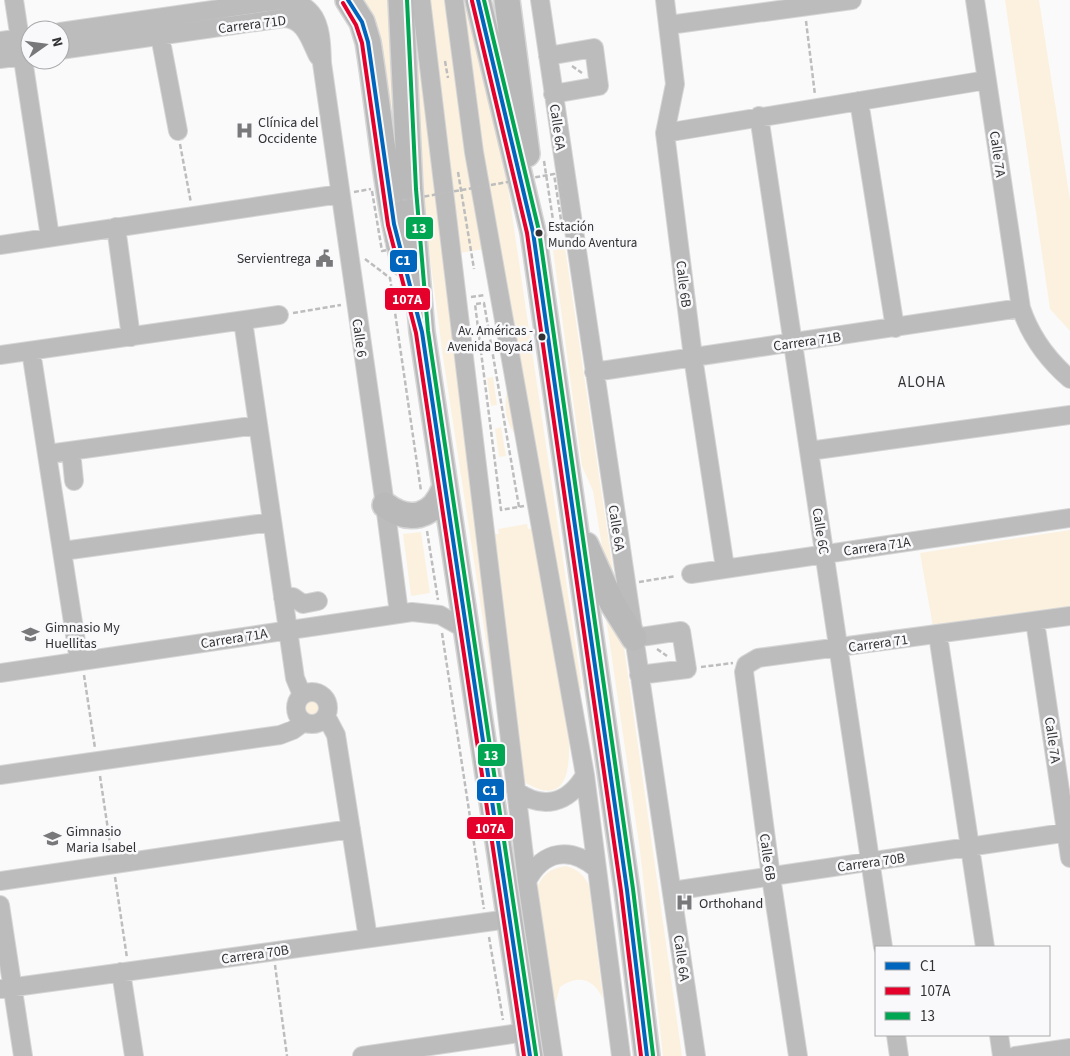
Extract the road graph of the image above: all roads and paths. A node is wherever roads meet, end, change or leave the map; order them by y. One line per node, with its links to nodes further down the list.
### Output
1 (14, 0): 14 (street)
2 (348, 0): 37 (highway)
3 (402, 0): 56 (highway)
4 (420, 0): 103 (street)
5 (454, 0): 102 (street)
6 (478, 0): 42 (highway)
7 (507, 0): 42 (highway)
8 (540, 0): 21 (street, Calle 6A)
9 (665, 0): 15 (street, Calle 6B)
10 (852, 0): 13 (street)
11 (975, 0): 26 (street, Calle 7A)
12 (183, 7): 16 (street, Carrera 71D); 24 (street, Carrera 71D)
13 (804, 8): 15 (street); 30 (path)
14 (20, 20)
15 (669, 25): 33 (street, Calle 6B)
16 (70, 30)
17 (160, 36): 20 (street, Carrera 71D); 24 (street, Carrera 71D); 32 (street)
18 (20, 38): 19 (street)
19 (0, 41)
20 (70, 49)
21 (551, 55): 27 (path); 27 (street); 28 (street, Calle 6A)
22 (20, 56): 23 (street)
23 (0, 59)
24 (322, 63): 39 (street, Calle 6)
25 (28, 70): 43 (street)
26 (986, 80): 29 (street); 52 (street, Calle 7A)
27 (599, 86): 28 (street)
28 (553, 94): 62 (street, Calle 6A)
29 (859, 101): 30 (street); 55 (street)
30 (817, 109): 31 (street)
31 (759, 116): 33 (street); 58 (street, Calle 6C)
32 (178, 131): 40 (path)
33 (665, 133): 61 (street, Calle 6B)
34 (554, 145): 38 (path, bridge)
35 (457, 166): 46 (path)
36 (467, 181): 38 (path)
37 (380, 189): 38 (path, bridge); 39 (path); 56 (highway)
38 (468, 189)
39 (348, 196): 40 (street); 50 (street, Calle 6)
40 (193, 216): 41 (street)
41 (116, 228): 43 (street); 57 (street)
42 (532, 232): 73 (highway)
43 (50, 237): 44 (street)
44 (0, 244)
45 (362, 258): 72 (path)
46 (474, 269)
47 (477, 294): 48 (path); 49 (path); 51 (path)
48 (489, 298)
49 (469, 302)
50 (355, 303): 53 (path); 71 (street, Calle 6)
51 (479, 304): 51 (path)
52 (1021, 308): 55 (street, Carrera 71B); 63 (street, Calle 7A)
53 (279, 315): 54 (street)
54 (243, 321): 57 (street); 65 (street)
55 (895, 328): 58 (street, Carrera 71B)
56 (422, 332): 70 (highway)
57 (132, 338): 59 (street)
58 (793, 343): 61 (street, Carrera 71B); 67 (street, Calle 6C)
59 (31, 351): 60 (street); 68 (street)
60 (0, 354)
61 (693, 357): 62 (street, Carrera 71B); 78 (street, Calle 6B)
62 (594, 372): 80 (street, Calle 6A)
63 (1070, 379)
64 (1070, 415): 67 (street)
65 (258, 425): 66 (street); 75 (street)
66 (71, 451): 68 (street); 69 (street)
67 (809, 451): 77 (street, Calle 6C)
68 (48, 454): 76 (street)
69 (74, 481)
70 (444, 489): 72 (highway); 87 (highway)
71 (385, 504): 72 (highway); 83 (street, Calle 6)
72 (424, 513): 84 (path)
73 (574, 514): 90 (highway); 135 (highway)
74 (1070, 518): 77 (street, Carrera 71A)
75 (272, 522): 76 (street); 81 (street)
76 (63, 551): 92 (street)
77 (825, 554): 78 (street, Carrera 71A); 91 (street, Calle 6C)
78 (725, 568): 79 (street, Carrera 71A)
79 (690, 574): 80 (path)
80 (626, 584): 90 (street, Calle 6A)
81 (284, 598): 82 (street); 88 (street)
82 (318, 602)
83 (399, 613): 84 (street, Carrera 71A); 88 (street, Carrera 71A)
84 (440, 615): 87 (street, Carrera 71A); 116 (path)
85 (1070, 616): 86 (street, Carrera 71)
86 (1035, 621): 89 (street, Carrera 71); 105 (street, Calle 7A)
87 (465, 629): 116 (highway)
88 (288, 630): 92 (street, Carrera 71A); 97 (street)
89 (938, 635): 91 (street, Carrera 71); 106 (street)
90 (637, 638): 94 (path); 94 (street); 96 (street, Calle 6A)
91 (839, 648): 93 (street, Carrera 71); 108 (street, Calle 6C)
92 (81, 661): 95 (street, Carrera 71A); 100 (path)
93 (751, 661): 94 (path); 111 (street, Calle 6B)
94 (687, 669): 96 (street)
95 (0, 673)
96 (639, 675): 114 (street, Calle 6A)
97 (302, 695): 98 (street); 99 (street)
98 (326, 716): 99 (street); 104 (street)
99 (304, 722): 100 (street)
100 (97, 761): 101 (street); 109 (path)
101 (0, 775)
102 (585, 775): 103 (street); 110 (street)
103 (516, 791): 113 (street)
104 (351, 829): 109 (street); 117 (street)
105 (1068, 832): 106 (street, Carrera 70B); 107 (street, Calle 7A)
106 (970, 847): 108 (street, Carrera 70B); 119 (street)
107 (1070, 858)
108 (870, 862): 111 (street, Carrera 70B); 118 (street, Calle 6C)
109 (113, 864): 112 (street); 121 (path)
110 (597, 869): 113 (street); 134 (street)
111 (771, 876): 114 (street, Carrera 70B); 137 (street, Calle 6B)
112 (0, 881)
113 (527, 881): 133 (street)
114 (672, 891): 136 (street, Calle 6A)
115 (0, 905): 122 (street)
116 (498, 921): 117 (street, Carrera 70B); 123 (highway); 123 (path)
117 (368, 938): 120 (street, Carrera 70B)
118 (883, 946)
119 (985, 946)
120 (273, 951): 121 (street, Carrera 70B); 130 (path)
121 (125, 972): 122 (street, Carrera 70B); 129 (street)
122 (6, 988): 128 (street)
123 (516, 1033): 127 (street); 132 (highway)
124 (896, 1036): 138 (street)
125 (999, 1036): 139 (street)
126 (1070, 1048): 140 (street)
127 (397, 1053): 131 (street)
128 (22, 1056)
129 (134, 1056)
130 (287, 1056)
131 (362, 1056)
132 (530, 1056)
133 (553, 1056)
134 (621, 1056)
135 (646, 1056)
136 (696, 1056)
137 (798, 1056)
138 (899, 1056)
139 (1002, 1056)
140 (1015, 1056)

